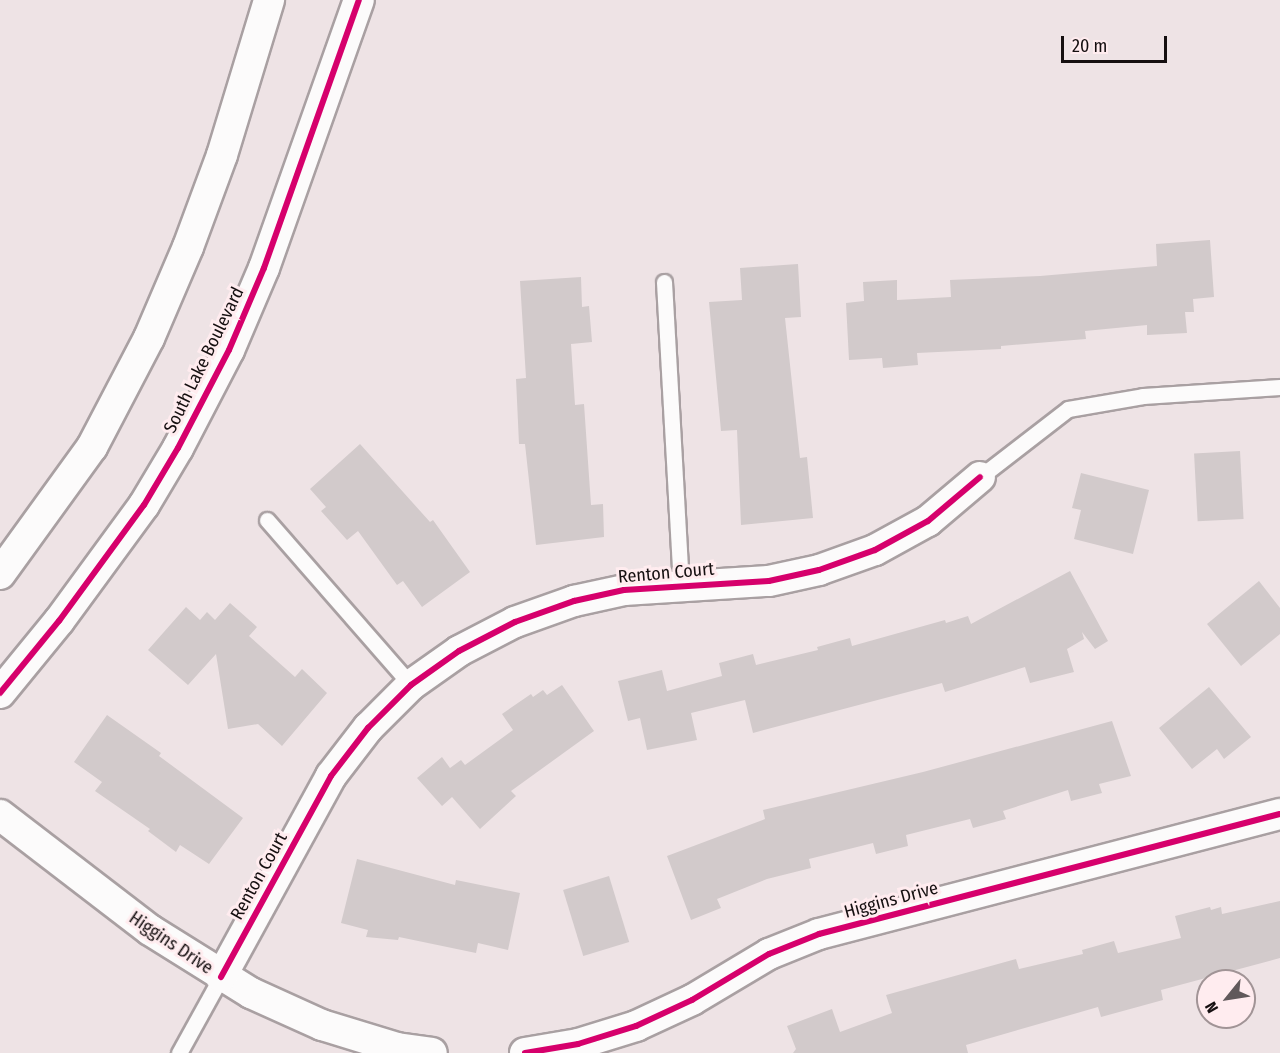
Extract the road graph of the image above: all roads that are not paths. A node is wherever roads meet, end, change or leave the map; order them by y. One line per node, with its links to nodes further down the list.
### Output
1 (269, 0): 7 (street)
2 (359, 0): 10 (street, South Lake Boulevard)
3 (664, 282): 8 (lane)
4 (1280, 387): 5 (lane)
5 (980, 477): 8 (street, Renton Court)
6 (267, 520): 9 (lane)
7 (0, 574)
8 (681, 585): 9 (street, Renton Court)
9 (411, 685): 13 (street, Renton Court)
10 (0, 693)
11 (1280, 814): 16 (street, Higgins Drive)
12 (0, 815): 13 (street, Higgins Drive)
13 (221, 976): 14 (lane); 15 (street, Higgins Drive)
14 (179, 1053)
15 (432, 1053)
16 (525, 1053)

